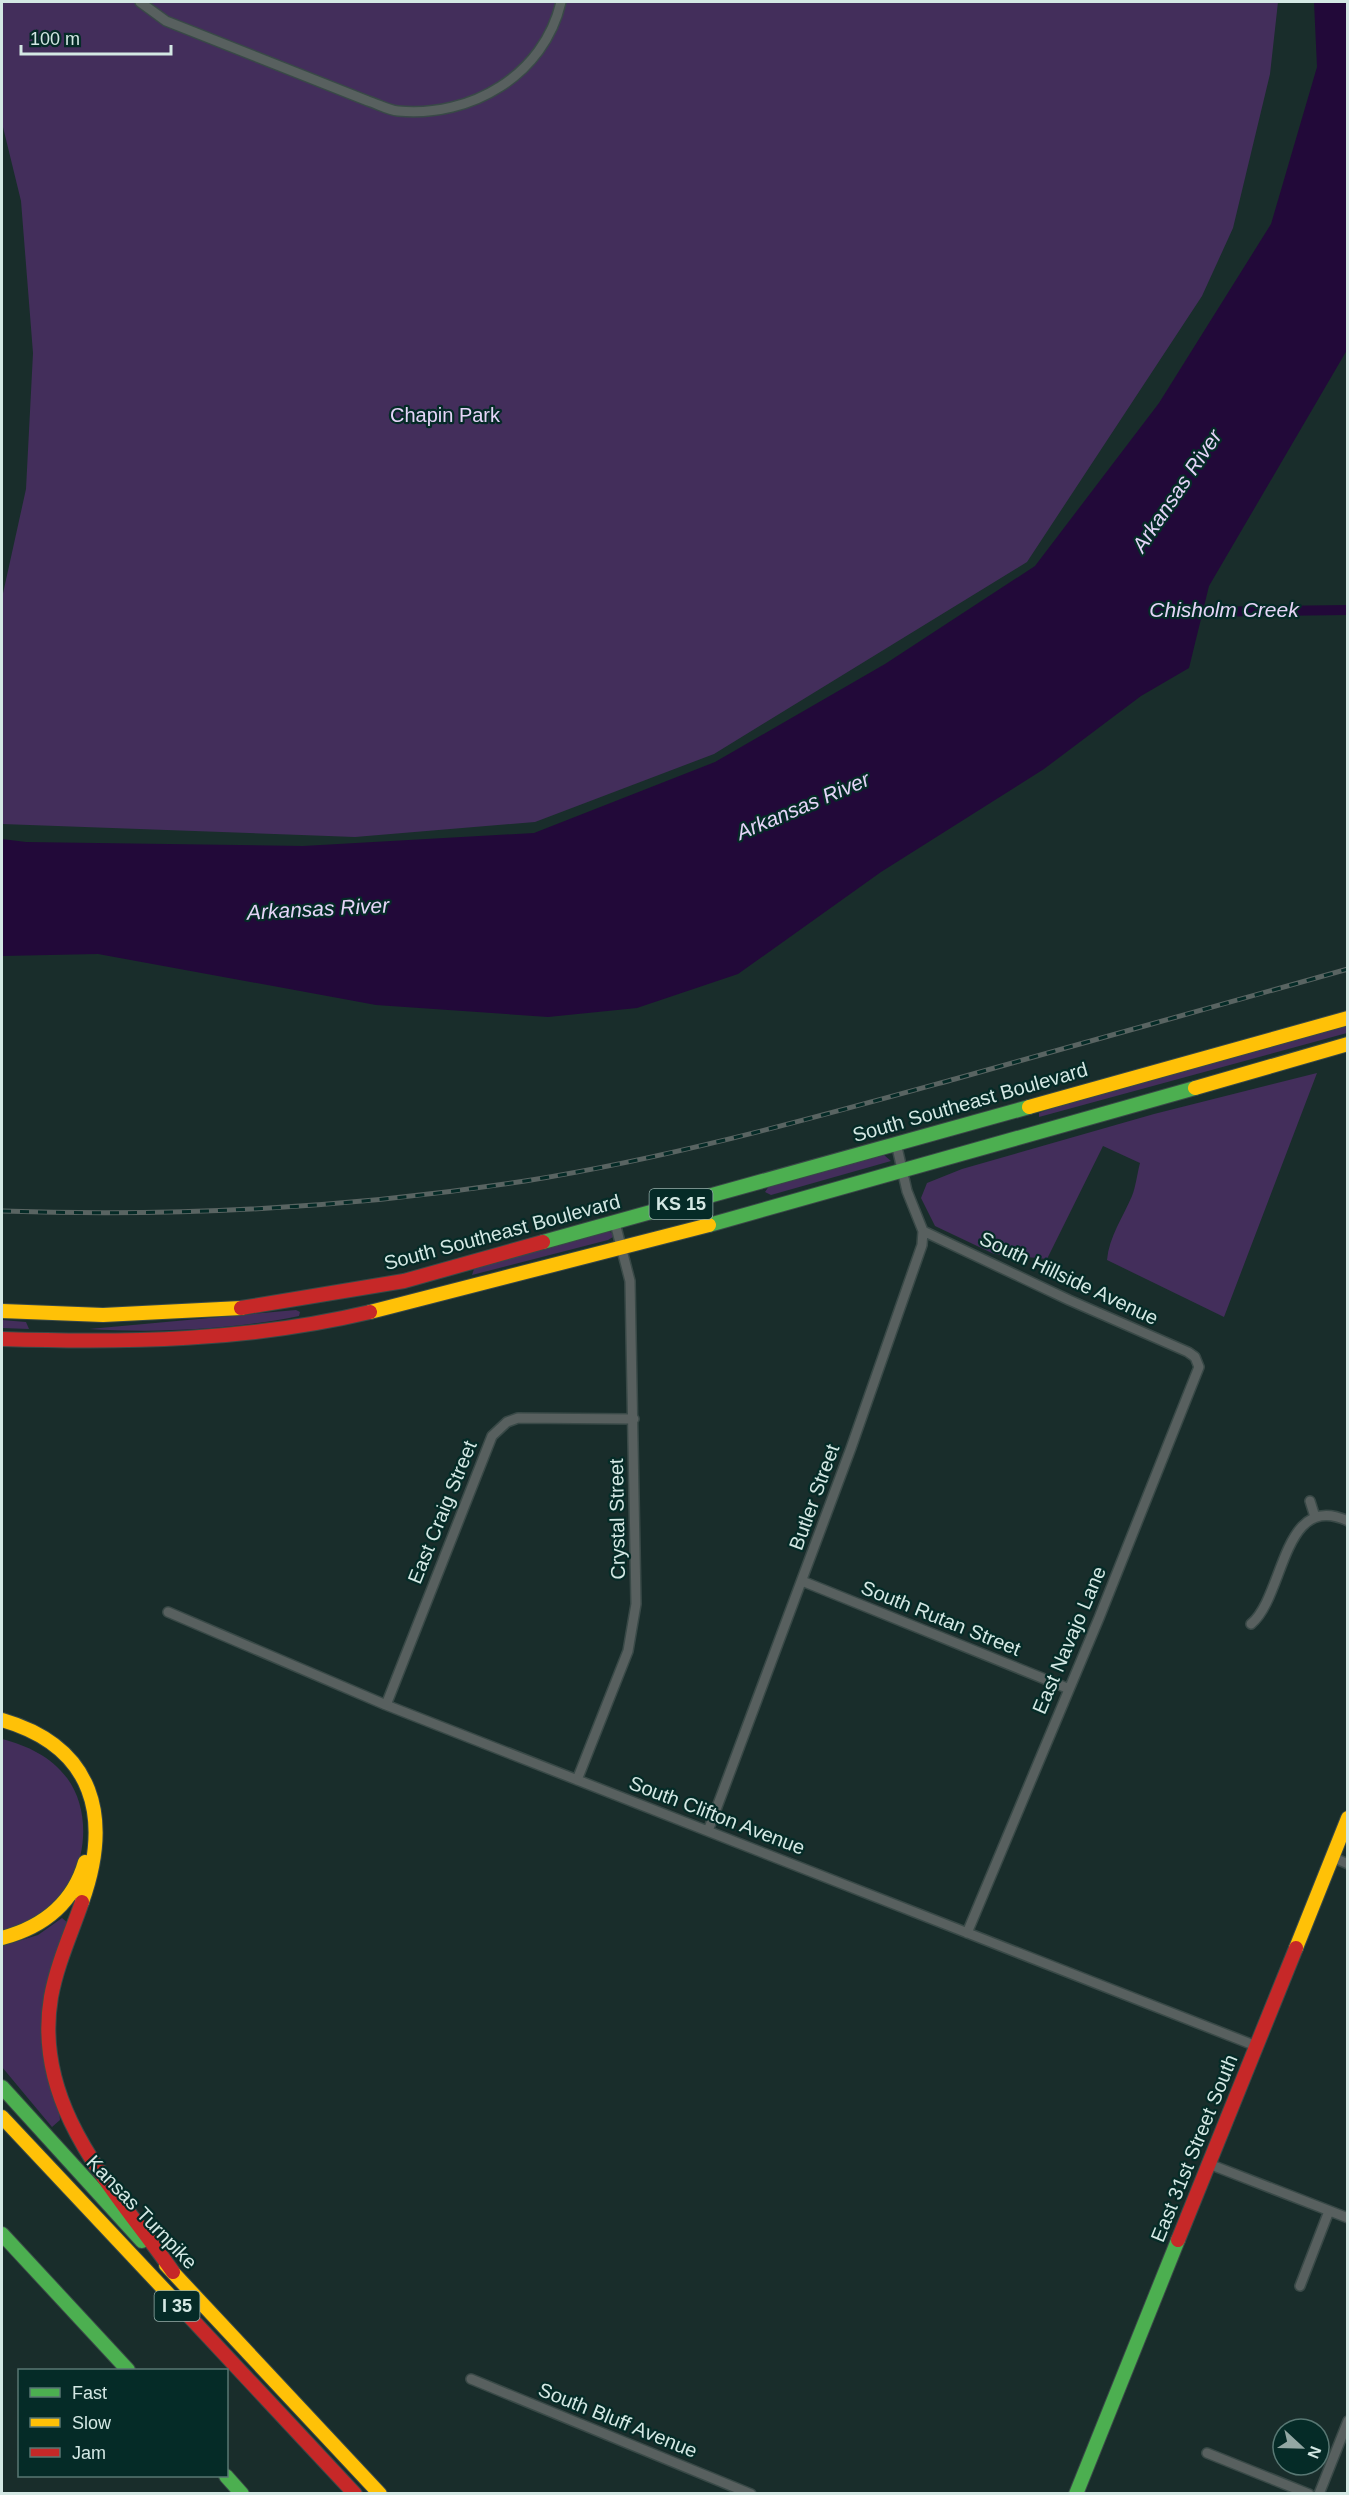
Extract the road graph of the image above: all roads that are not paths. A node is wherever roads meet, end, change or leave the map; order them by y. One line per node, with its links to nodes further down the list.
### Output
1 (140, 2): 2 (street)
2 (561, 2)
3 (1347, 1018): 5 (main road, South Southeast Boulevard / KS 15)
4 (1347, 1044): 6 (main road, KS 15)
5 (896, 1143): 6 (street); 7 (main road, South Southeast Boulevard / KS 15)
6 (903, 1172): 8 (street); 9 (main road, KS 15)
7 (615, 1223): 9 (street, Crystal Street); 10 (main road, South Southeast Boulevard / KS 15)
8 (923, 1231): 12 (street, South Hillside Avenue); 17 (street, Butler Street)
9 (623, 1248): 11 (main road, KS 15); 13 (street, Crystal Street)
10 (2, 1311)
11 (2, 1338)
12 (1198, 1361): 20 (street, East Navajo Lane)
13 (634, 1419): 21 (street, East Craig Street); 24 (street, Crystal Street)
14 (1310, 1501): 15 (street)
15 (1315, 1516): 16 (street); 19 (street)
16 (1347, 1521)
17 (802, 1581): 20 (street, South Rutan Street); 26 (street, Butler Street)
18 (168, 1612): 21 (street, South Clifton Avenue)
19 (1251, 1624)
20 (1067, 1688): 29 (street, East Navajo Lane)
21 (386, 1705): 24 (street, South Clifton Avenue)
22 (2, 1720): 38 (main road)
23 (2, 1731): 30 (main road)
24 (577, 1780): 26 (street, South Clifton Avenue)
25 (1347, 1818): 27 (main road, East 31st Street South)
26 (708, 1831): 29 (street, South Clifton Avenue)
27 (1332, 1857): 28 (street); 31 (main road, East 31st Street South)
28 (1347, 1864)
29 (967, 1933): 31 (street, South Clifton Avenue)
30 (2, 1938)
31 (1256, 2046): 34 (main road, East 31st Street South)
32 (2, 2087): 38 (main road, Kansas Turnpike / I 35)
33 (2, 2117): 46 (main road, Kansas Turnpike / I 35)
34 (1209, 2164): 35 (street); 49 (main road, East 31st Street South)
35 (1329, 2211): 36 (street); 39 (street)
36 (1347, 2218)
37 (2, 2234): 40 (main road)
38 (173, 2272): 47 (main road, Kansas Turnpike / I 35)
39 (1300, 2286)
40 (127, 2369)
41 (471, 2379): 48 (street, South Bluff Avenue)
42 (1347, 2421): 51 (street)
43 (1208, 2453): 50 (street)
44 (228, 2477): 45 (main road)
45 (242, 2493)
46 (355, 2493)
47 (380, 2493)
48 (749, 2493)
49 (1076, 2493)
50 (1309, 2493)
51 (1319, 2493)

